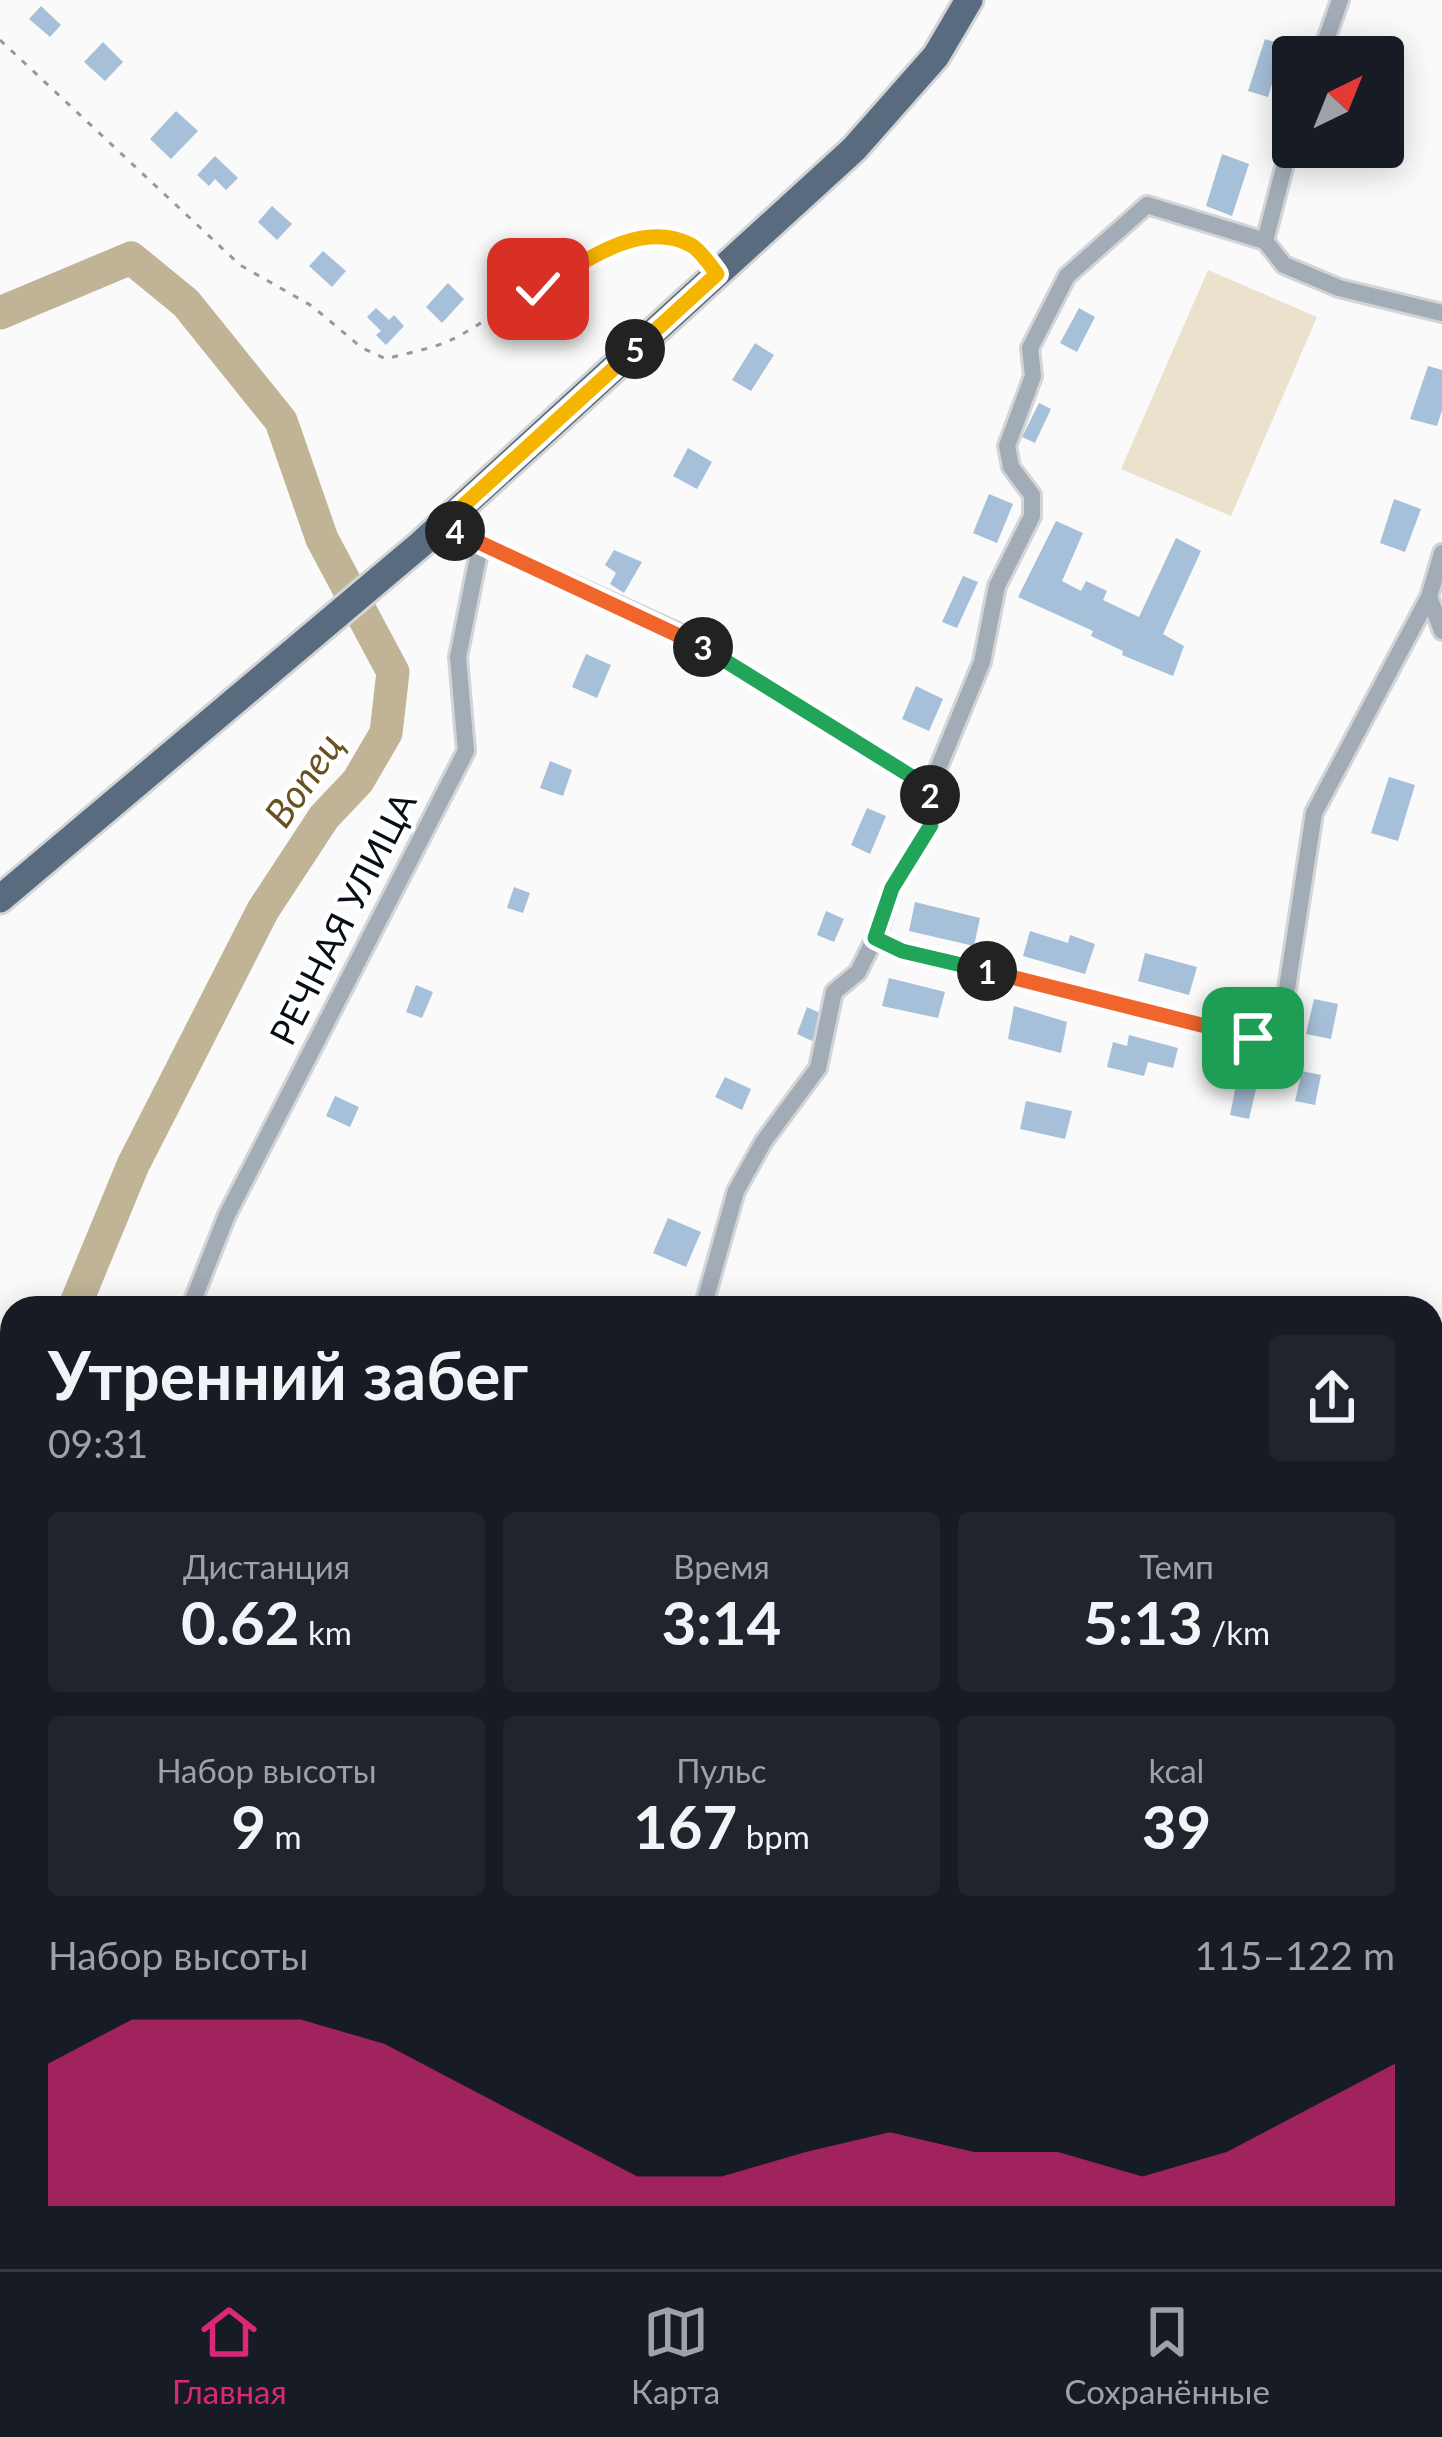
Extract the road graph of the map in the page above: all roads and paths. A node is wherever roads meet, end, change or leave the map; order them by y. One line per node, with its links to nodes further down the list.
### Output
1 (969, 0): 7 (main road)
2 (1340, 0): 3 (street)
3 (1327, 36)
4 (0, 40): 7 (path)
5 (1284, 168): 6 (street)
6 (1265, 242): 8 (street); 14 (street)
7 (717, 274): 9 (main road)
8 (1442, 313)
9 (442, 525): 10 (street); 15 (main road)
10 (481, 542): 14 (street); 17 (street, РЕЧНАЯ УЛИЦА)
11 (1442, 553): 12 (street)
12 (1429, 597): 13 (street); 16 (street)
13 (1442, 631)
14 (930, 788): 16 (street)
15 (0, 899)
16 (875, 938): 18 (street)
17 (195, 1296)
18 (706, 1296)

